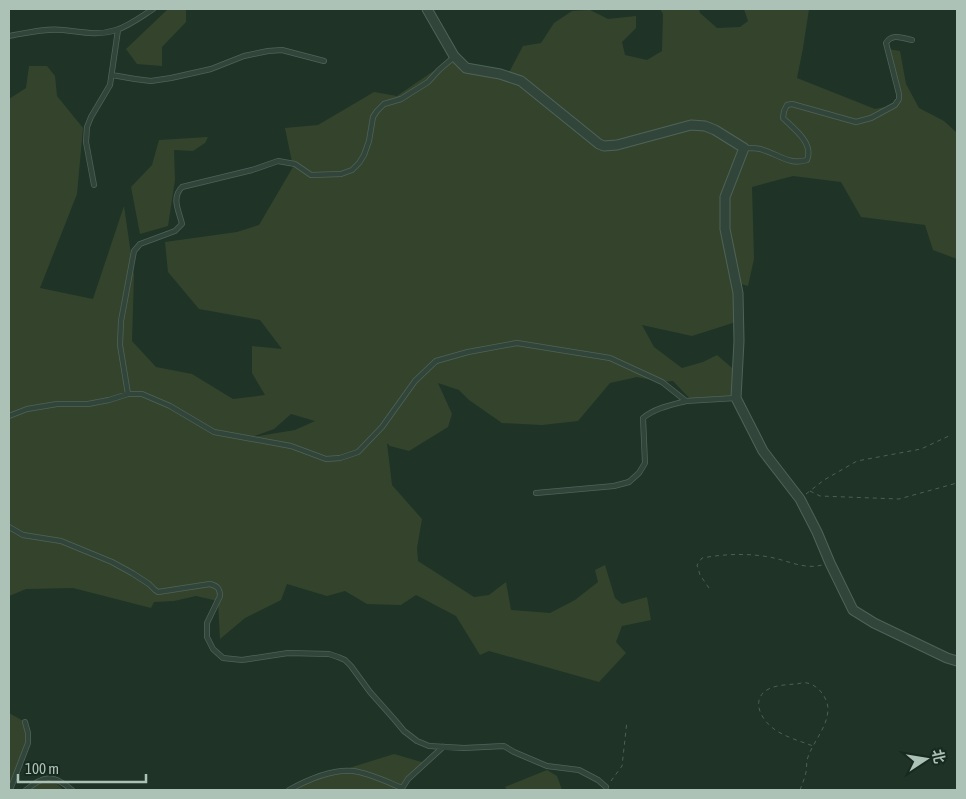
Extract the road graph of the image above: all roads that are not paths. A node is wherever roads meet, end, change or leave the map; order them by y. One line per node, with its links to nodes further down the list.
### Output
1 (153, 9): 3 (lane)
2 (427, 9): 6 (street)
3 (118, 30): 4 (lane); 8 (lane)
4 (9, 36)
5 (912, 40): 9 (lane)
6 (454, 56): 9 (street); 11 (lane)
7 (324, 61): 8 (lane)
8 (112, 75): 10 (lane)
9 (744, 148): 12 (street)
10 (94, 185)
11 (128, 394): 13 (lane); 14 (lane)
12 (736, 398): 13 (lane); 17 (street)
13 (686, 401): 15 (lane)
14 (9, 416)
15 (536, 493)
16 (9, 527): 19 (lane)
17 (957, 661)
18 (25, 722): 22 (lane)
19 (443, 747): 20 (lane); 21 (lane)
20 (606, 787)
21 (402, 789): 25 (lane)
22 (10, 790)
23 (26, 790): 24 (lane)
24 (72, 790)
25 (289, 790)

